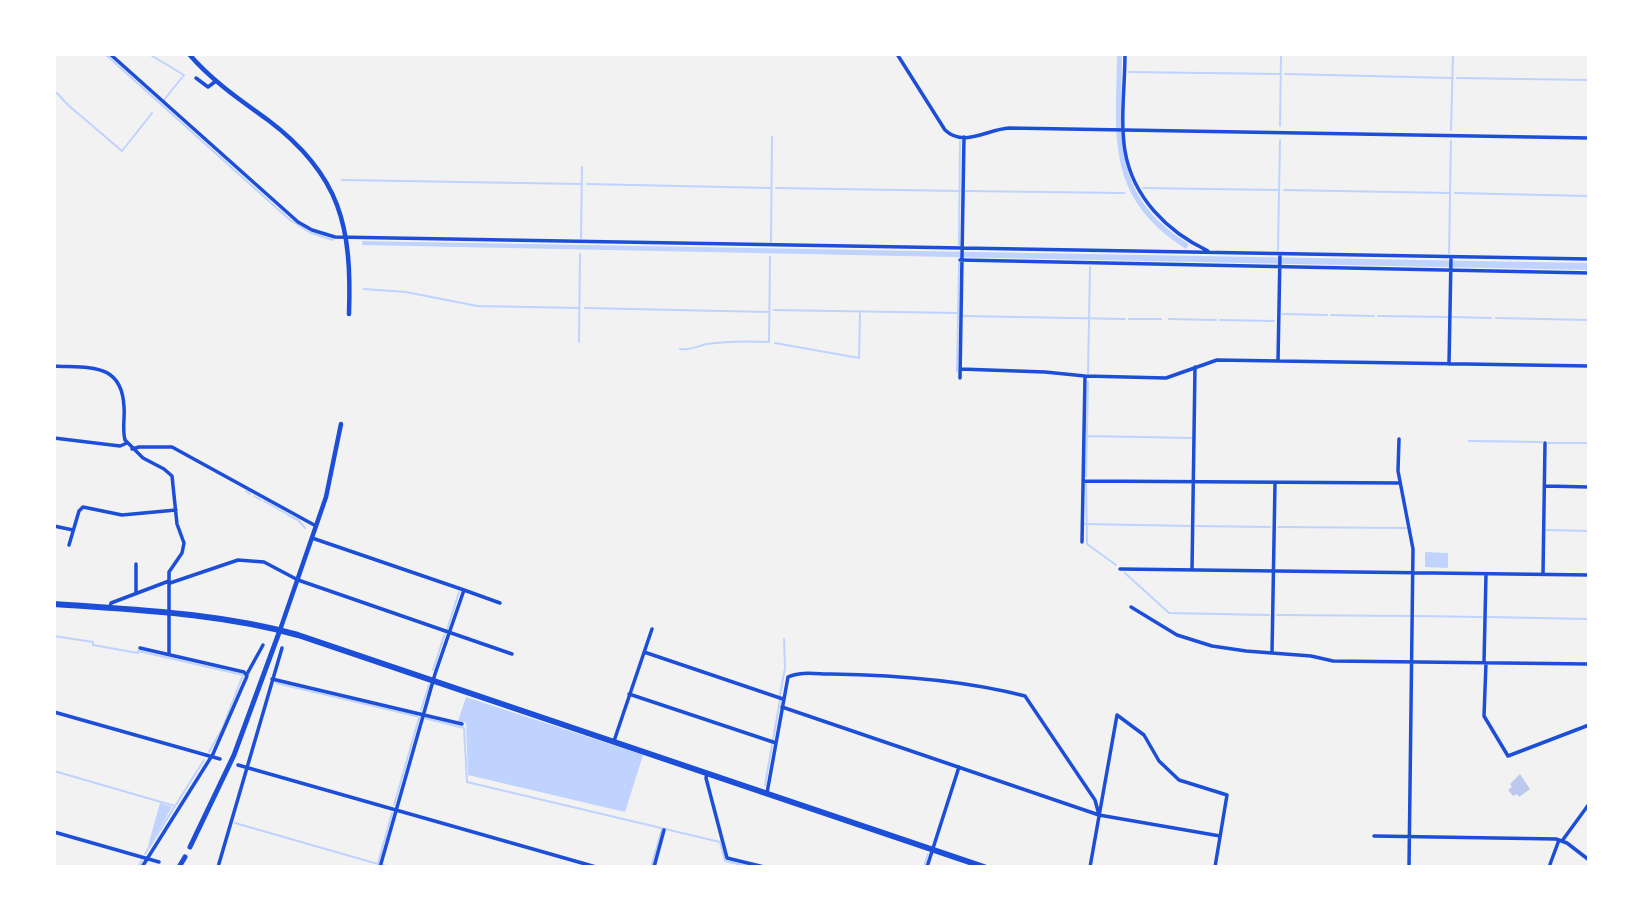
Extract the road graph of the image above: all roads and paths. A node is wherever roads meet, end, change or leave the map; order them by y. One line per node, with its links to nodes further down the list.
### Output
1 (110, 54): 10 (street)
2 (189, 54): 6 (street)
3 (897, 54): 8 (street)
4 (1125, 54): 7 (street)
5 (196, 78): 6 (street)
6 (216, 81): 10 (street)
7 (1123, 130): 8 (street); 9 (street); 12 (street)
8 (964, 137): 11 (street)
9 (1589, 138)
10 (347, 238): 11 (street); 20 (street)
11 (963, 250): 12 (street); 15 (street)
12 (1210, 252): 13 (street)
13 (1280, 255): 14 (street); 17 (street)
14 (1451, 258): 16 (street); 18 (street)
15 (962, 259): 17 (street); 26 (street)
16 (1589, 259)
17 (1280, 265): 18 (street); 21 (street)
18 (1451, 270): 19 (street); 22 (street)
19 (1589, 273)
20 (349, 314)
21 (1278, 361): 22 (street); 25 (street)
22 (1449, 364): 24 (street)
23 (54, 366): 32 (street)
24 (1589, 366)
25 (1195, 367): 27 (street); 36 (street)
26 (960, 369): 27 (street); 28 (street)
27 (1085, 376): 35 (street)
28 (960, 378)
29 (341, 424): 43 (street)
30 (54, 438): 32 (street)
31 (1399, 439): 38 (street)
32 (127, 443): 34 (street)
33 (1545, 443): 39 (street)
34 (132, 449): 41 (street); 43 (street)
35 (1083, 481): 36 (street); 46 (street)
36 (1194, 482): 37 (street); 50 (street)
37 (1275, 482): 38 (street); 51 (street)
38 (1400, 483): 52 (street)
39 (1544, 486): 40 (street); 54 (street)
40 (1589, 487)
41 (176, 510): 44 (street); 57 (street)
42 (54, 526): 44 (street)
43 (316, 526): 45 (street)
44 (74, 530): 47 (street)
45 (312, 538): 56 (street); 58 (street)
46 (1082, 542)
47 (69, 545)
48 (135, 564): 59 (street)
49 (1120, 569): 50 (street)
50 (1192, 570): 51 (street)
51 (1273, 570): 52 (street); 72 (street)
52 (1413, 572): 53 (street); 75 (street)
53 (1486, 573): 54 (street); 76 (street)
54 (1543, 574): 55 (street)
55 (1589, 575)
56 (298, 580): 57 (street); 66 (street); 67 (street)
57 (169, 582): 59 (street); 64 (street)
58 (464, 590): 60 (street); 67 (street)
59 (136, 594): 63 (street)
60 (500, 603)
61 (54, 604): 63 (main road)
62 (1131, 607): 72 (street)
63 (110, 608): 64 (main road)
64 (171, 613): 66 (main road); 73 (street)
65 (652, 629): 71 (street)
66 (281, 631): 80 (main road); 106 (main road)
67 (449, 632): 74 (street); 80 (street)
68 (263, 645): 78 (street)
69 (141, 648): 73 (street)
70 (282, 648): 79 (street)
71 (644, 652): 81 (street); 82 (street)
72 (1272, 653): 75 (street)
73 (169, 654): 78 (street)
74 (512, 654)
75 (1412, 662): 76 (street); 104 (street)
76 (1485, 663): 77 (street); 87 (street)
77 (1589, 664)
78 (247, 674): 90 (street)
79 (272, 679): 85 (street); 93 (street)
80 (433, 680): 85 (street); 88 (main road)
81 (629, 694): 88 (street); 89 (street)
82 (783, 699): 83 (street); 99 (street)
83 (782, 707): 89 (street); 94 (street)
84 (54, 712): 90 (street)
85 (423, 715): 86 (street); 98 (street)
86 (462, 724)
87 (1589, 725)
88 (614, 741): 95 (main road)
89 (776, 743): 96 (street)
90 (211, 757): 91 (street); 109 (street)
91 (220, 760)
92 (238, 765): 93 (street)
93 (246, 767): 98 (street); 114 (street)
94 (960, 767): 99 (street); 107 (street)
95 (707, 773): 96 (main road); 118 (street)
96 (766, 793): 107 (main road)
97 (1589, 804): 105 (street)
98 (396, 810): 115 (street); 116 (street)
99 (1099, 815): 102 (street); 102 (street); 121 (street)
100 (664, 830): 117 (street)
101 (54, 831): 109 (street)
102 (1220, 836): 122 (street)
103 (1374, 836): 104 (street)
104 (1410, 836): 105 (street); 123 (street)
105 (1561, 840): 110 (street); 124 (street)
106 (190, 847)
107 (932, 849): 119 (street); 120 (main road)
108 (185, 857): 113 (main road)
109 (147, 858): 111 (street); 112 (street)
110 (1589, 860)
111 (159, 862)
112 (142, 867)
113 (179, 867)
114 (218, 867)
115 (380, 867)
116 (596, 867)
117 (654, 867)
118 (764, 867)
119 (927, 867)
120 (984, 867)
121 (1090, 867)
122 (1215, 867)
123 (1409, 867)
124 (1549, 867)

